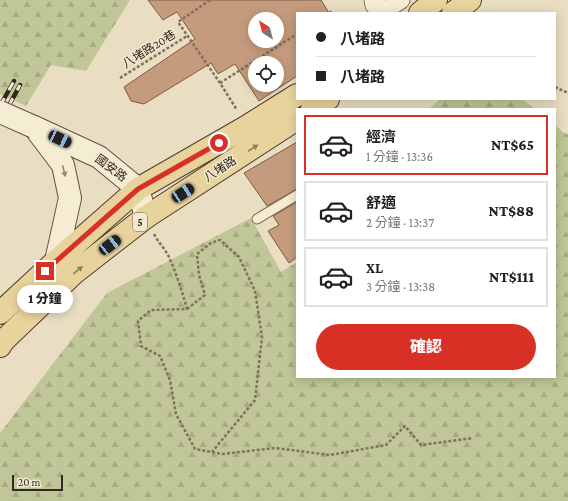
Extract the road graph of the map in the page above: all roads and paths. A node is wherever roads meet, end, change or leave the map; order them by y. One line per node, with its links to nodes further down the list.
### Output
1 (210, 0): 9 (path, 八堵路20巷)
2 (373, 0): 3 (street)
3 (401, 0)
4 (436, 0): 6 (main road)
5 (470, 0): 7 (main road)
6 (421, 12)
7 (454, 12)
8 (296, 35): 11 (path)
9 (187, 36): 10 (path, 八堵路20巷); 11 (path, 八堵路20巷)
10 (120, 78)
11 (220, 83): 20 (path, 八堵路20巷)
12 (556, 87): 13 (path)
13 (568, 93)
14 (296, 96): 20 (main road, 八堵路 / 5)
15 (326, 100): 16 (main road)
16 (314, 108)
17 (0, 112): 19 (street, 國安路, bridge)
18 (296, 120): 23 (main road, 八堵路 / 5, one-way to 18)
19 (34, 127): 21 (street, 國安路); 25 (street, one-way to 25)
20 (246, 127): 21 (main road, 八堵路 / 5)
21 (138, 189): 23 (street, 國安路); 25 (main road, 八堵路 / 5)
22 (296, 196): 24 (lane)
23 (146, 217): 26 (path); 28 (main road, 八堵路 / 5, one-way to 23)
24 (257, 219)
25 (56, 261): 27 (main road, 八堵路 / 5)
26 (187, 309): 30 (path); 30 (path)
27 (0, 314)
28 (0, 346)
29 (473, 438): 30 (path)
30 (212, 452)

